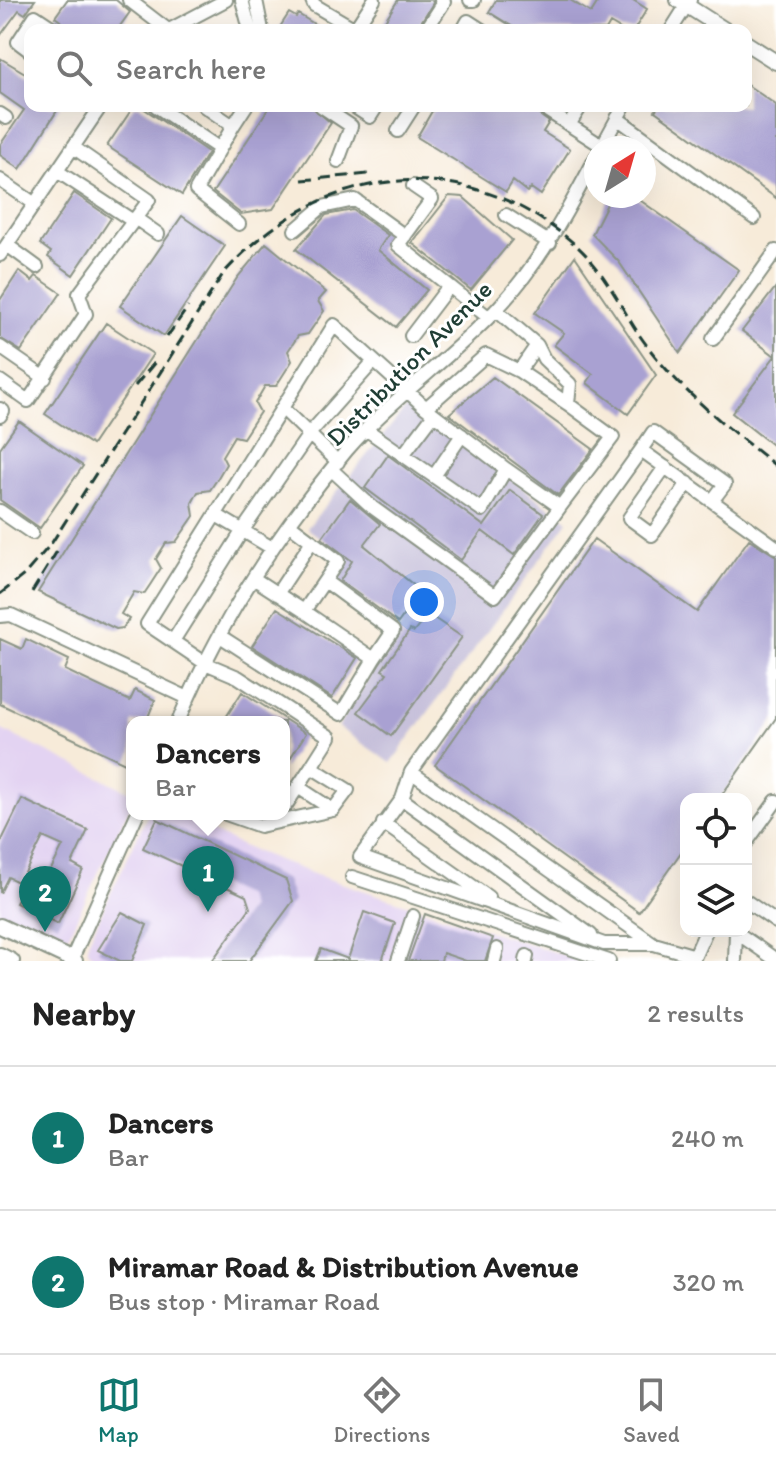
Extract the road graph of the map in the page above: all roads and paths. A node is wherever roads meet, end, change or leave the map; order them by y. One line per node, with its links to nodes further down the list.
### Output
1 (129, 0): 13 (street)
2 (242, 0): 15 (street)
3 (256, 0): 16 (street)
4 (312, 0): 10 (street)
5 (337, 0): 10 (street)
6 (374, 0): 18 (street)
7 (441, 0): 19 (street)
8 (217, 1): 14 (street)
9 (685, 2): 20 (street); 21 (main road)
10 (329, 14): 17 (street)
11 (30, 24): 12 (street)
12 (47, 24)
13 (160, 24)
14 (178, 24)
15 (248, 24)
16 (261, 24)
17 (346, 24)
18 (358, 24)
19 (430, 24)
20 (674, 24)
21 (716, 24)
22 (752, 47): 23 (main road)
23 (776, 62)
24 (97, 112): 38 (street)
25 (165, 112): 39 (street)
26 (213, 112): 34 (street)
27 (242, 112): 34 (street)
28 (330, 112): 40 (street)
29 (410, 112): 35 (street)
30 (549, 112): 33 (street)
31 (577, 112): 33 (street)
32 (621, 112): 36 (street, Distribution Avenue); 47 (street)
33 (569, 125): 37 (street)
34 (233, 126): 39 (street)
35 (398, 131)
36 (608, 136)
37 (584, 137)
38 (73, 147): 41 (street); 48 (street)
39 (220, 149): 49 (street)
40 (338, 161)
41 (57, 171): 45 (street); 48 (street)
42 (0, 180): 45 (street)
43 (584, 180): 53 (street, Distribution Avenue)
44 (413, 186): 52 (street)
45 (35, 204): 54 (street)
46 (506, 215): 53 (street)
47 (754, 218)
48 (134, 220): 51 (street); 65 (street)
49 (239, 224)
50 (295, 230): 52 (street)
51 (158, 234)
52 (405, 236): 57 (street)
53 (550, 243): 58 (street, Distribution Avenue)
54 (3, 250): 56 (street)
55 (776, 251): 60 (street)
56 (37, 267)
57 (449, 286): 58 (street); 59 (street)
58 (492, 314): 61 (street); 67 (street, Distribution Avenue)
59 (411, 336)
60 (713, 339)
61 (537, 345): 64 (street); 68 (street)
62 (0, 347): 65 (street)
63 (374, 361): 67 (street); 70 (street); 74 (street)
64 (519, 371): 68 (street); 71 (street)
65 (45, 378): 66 (street)
66 (0, 381)
67 (407, 390): 71 (street); 73 (street, Distribution Avenue)
68 (568, 404): 84 (street)
69 (0, 409): 72 (street)
70 (283, 409): 74 (street); 86 (street)
71 (430, 411): 75 (street); 77 (street)
72 (0, 416)
73 (367, 430): 77 (street); 78 (street, Distribution Avenue)
74 (310, 433): 78 (street); 88 (street)
75 (462, 435): 80 (street); 81 (street)
76 (641, 450): 79 (street); 83 (street); 105 (street)
77 (403, 455): 81 (street)
78 (335, 466): 84 (street); 87 (street, Distribution Avenue)
79 (665, 467): 82 (street); 82 (street)
80 (506, 469): 81 (street); 84 (street)
81 (434, 476)
82 (688, 483): 83 (street)
83 (712, 501): 91 (street)
84 (560, 507)
85 (0, 511): 89 (street)
86 (216, 515): 88 (street); 99 (street)
87 (290, 525): 90 (street); 92 (street, Distribution Avenue)
88 (243, 530): 92 (street); 99 (street)
89 (32, 533)
90 (312, 541): 94 (street); 95 (street)
91 (776, 547)
92 (272, 548): 93 (street, Distribution Avenue)
93 (253, 578): 95 (street); 98 (street, Distribution Avenue)
94 (325, 581): 96 (street); 100 (street)
95 (277, 594): 96 (street)
96 (304, 611): 100 (street)
97 (0, 616): 102 (street)
98 (220, 636): 100 (street); 101 (street, Distribution Avenue)
99 (173, 641): 101 (street)
100 (374, 659)
101 (205, 663): 102 (street, Distribution Avenue); 104 (street)
102 (188, 698): 103 (street, Distribution Avenue)
103 (180, 716)
104 (311, 767): 106 (street); 110 (street)
105 (411, 772): 108 (street); 127 (street)
106 (298, 787): 107 (street); 110 (street)
107 (290, 799)
108 (402, 799): 115 (street); 126 (street)
109 (776, 801): 116 (street)
110 (333, 810): 111 (street)
111 (290, 815)
112 (134, 820): 132 (street)
113 (243, 820): 114 (street)
114 (272, 820)
115 (383, 823): 119 (street); 119 (street)
116 (752, 835)
117 (352, 877): 134 (street)
118 (752, 905): 121 (street)
119 (500, 906): 126 (street)
120 (413, 916): 133 (street)
121 (776, 922)
122 (0, 926): 132 (main road)
123 (703, 937): 129 (street)
124 (736, 937): 135 (street)
125 (744, 937): 130 (street)
126 (604, 944): 127 (street)
127 (654, 944): 129 (street)
128 (0, 955): 131 (main road)
129 (692, 958)
130 (776, 960): 136 (street)
131 (12, 961)
132 (73, 961)
133 (398, 961)
134 (609, 961)
135 (735, 961)
136 (768, 961)

